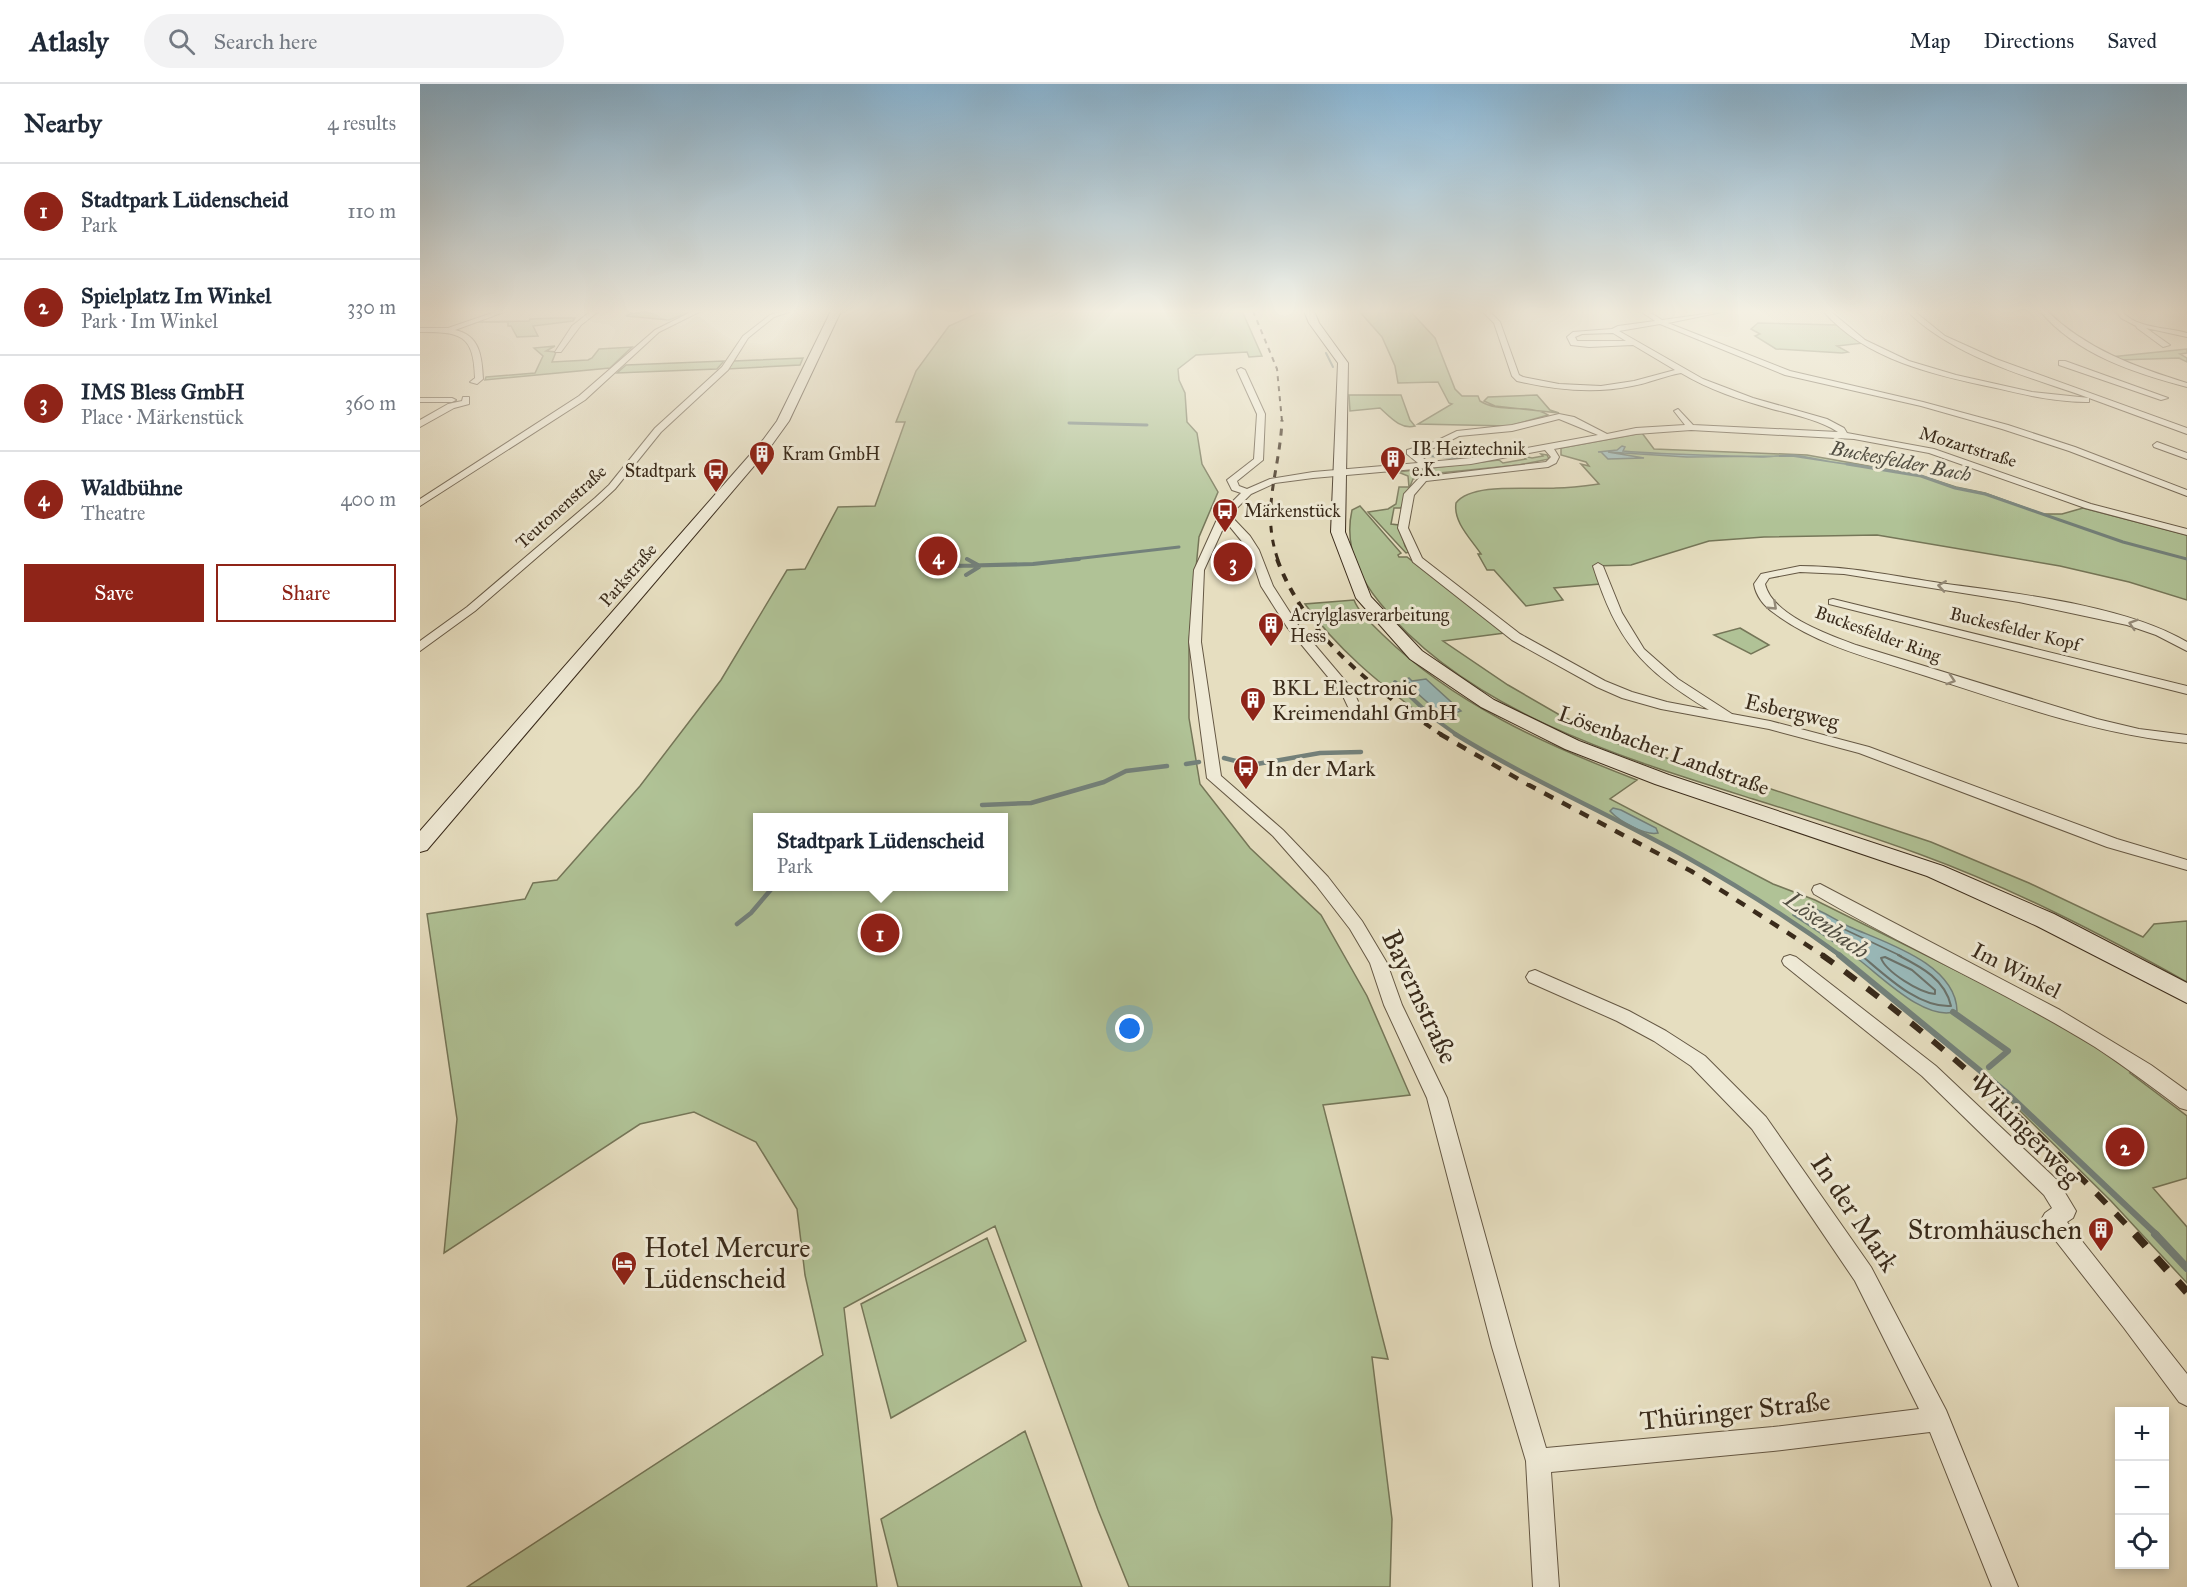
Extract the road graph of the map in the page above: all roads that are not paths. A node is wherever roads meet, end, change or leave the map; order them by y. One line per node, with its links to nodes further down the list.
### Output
1 (601, 381): 29 (street)
2 (711, 381): 34 (street, Teutonenstraße)
3 (802, 381): 40 (main road, Parkstraße)
4 (1246, 381): 27 (street)
5 (1342, 381): 26 (main road, Lösenbacher Landstraße)
6 (1538, 381): 7 (street)
7 (1639, 381)
8 (1704, 381): 21 (street)
9 (1823, 381): 28 (street)
10 (1982, 381): 15 (street)
11 (2049, 381): 15 (street)
12 (2115, 381): 13 (street)
13 (2164, 398)
14 (420, 400): 17 (street)
15 (2098, 400): 19 (street)
16 (1678, 411): 18 (street)
17 (421, 423)
18 (1691, 427): 20 (street, Mozartstraße); 21 (street, Mozartstraße)
19 (2187, 431)
20 (1604, 435): 23 (street, Mozartstraße); 25 (street)
21 (1844, 435): 31 (street, Mozartstraße)
22 (2157, 445): 24 (street)
23 (1546, 447): 25 (street, Mozartstraße); 38 (street, Esbergweg)
24 (2187, 456)
25 (1427, 466): 26 (street, Mozartstraße)
26 (1339, 472): 27 (street); 45 (main road, Lösenbacher Landstraße)
27 (1248, 492): 30 (street, Bayernstraße)
28 (2187, 493)
29 (420, 503)
30 (1224, 515): 37 (street); 49 (street, Bayernstraße)
31 (2187, 532)
32 (1598, 566): 38 (street)
33 (1833, 602): 36 (street, Buckesfelder Kopf)
34 (420, 647)
35 (2187, 647): 39 (street, Buckesfelder Ring, one-way to 39)
36 (2187, 690)
37 (1354, 706)
38 (1742, 720): 41 (street, Esbergweg)
39 (2187, 739)
40 (420, 845)
41 (2187, 865)
42 (1820, 890): 46 (street, Im Winkel)
43 (1790, 961): 47 (street, Wikingerweg)
44 (1535, 977): 48 (street, In der Mark)
45 (2187, 994)
46 (2187, 1102)
47 (2187, 1394)
48 (1937, 1419): 49 (street, Thüringer Straße); 51 (street, In der Mark)
49 (1538, 1461): 50 (street, Bayernstraße)
50 (1546, 1587)
51 (2005, 1587)

